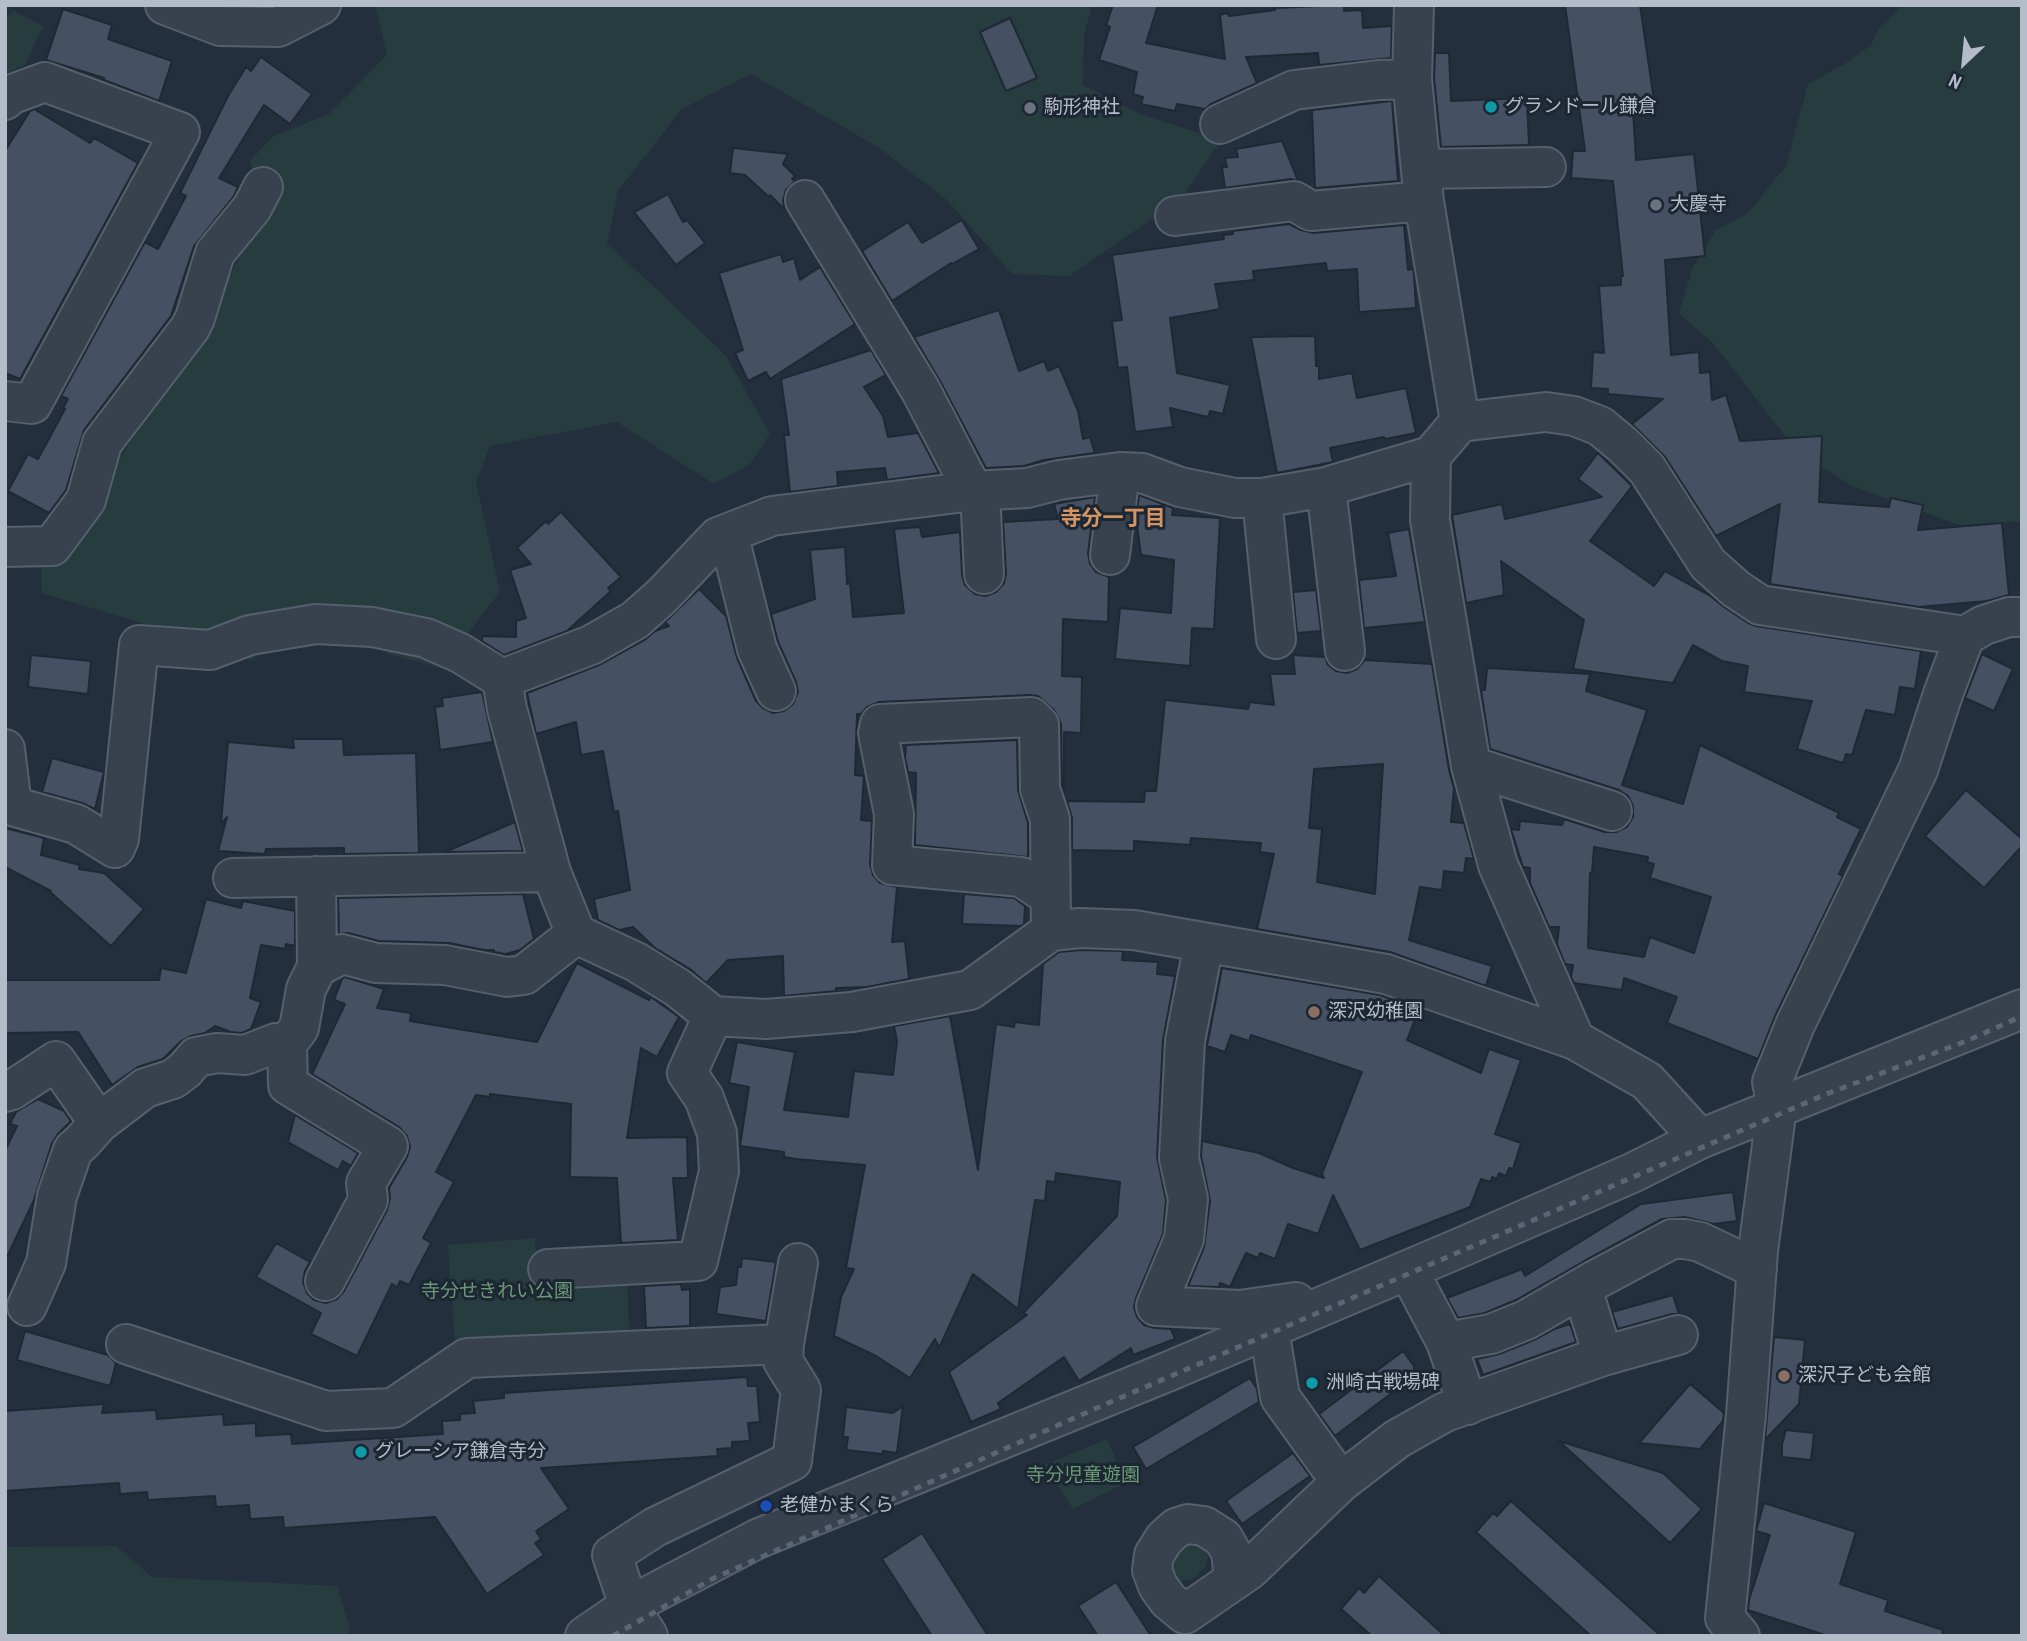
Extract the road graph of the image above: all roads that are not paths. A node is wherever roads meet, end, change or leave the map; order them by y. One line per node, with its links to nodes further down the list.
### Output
1 (165, 5): 2 (street)
2 (321, 5)
3 (1414, 5): 4 (street)
4 (1412, 79): 6 (street); 8 (street)
5 (5, 100): 12 (street)
6 (1220, 124)
7 (1546, 167): 8 (street)
8 (1422, 185): 11 (street); 13 (street)
9 (263, 187): 20 (street)
10 (805, 201): 17 (street)
11 (1175, 216)
12 (5, 401)
13 (1461, 422): 14 (street); 24 (street)
14 (1431, 456): 16 (street); 30 (street)
15 (1120, 472): 17 (street); 18 (street); 21 (street)
16 (1326, 487): 18 (street); 26 (street)
17 (976, 491): 19 (street); 22 (street)
18 (1262, 498): 25 (street)
19 (728, 533): 27 (street); 28 (street)
20 (5, 547)
21 (1110, 555)
22 (984, 574)
23 (2022, 617): 24 (street)
24 (1965, 636): 45 (street)
25 (1276, 639)
26 (1345, 651)
27 (502, 679): 31 (street); 33 (street)
28 (776, 691)
29 (5, 749): 31 (street)
30 (1471, 766): 32 (street); 42 (street)
31 (9, 805)
32 (1612, 811)
33 (551, 872): 34 (street); 37 (street)
34 (316, 876): 35 (street); 39 (street)
35 (233, 878)
36 (1051, 914): 36 (street); 38 (street); 41 (street)
37 (576, 934): 39 (street); 41 (street)
38 (1204, 943): 42 (street); 55 (street)
39 (317, 967): 43 (street)
40 (2022, 1009): 45 (street)
41 (713, 1016): 49 (street)
42 (1576, 1040): 47 (street)
43 (287, 1044): 46 (street); 52 (street)
44 (5, 1092): 46 (street)
45 (1777, 1107): 47 (street); 50 (street)
46 (99, 1123): 54 (street)
47 (1700, 1139): 51 (street)
48 (798, 1263): 60 (street)
49 (548, 1269)
50 (1757, 1269): 53 (street); 68 (street)
51 (1408, 1270): 55 (street); 58 (street)
52 (325, 1281)
53 (1582, 1288): 58 (street); 61 (street)
54 (27, 1306)
55 (1311, 1310): 56 (street)
56 (1269, 1328): 63 (street); 65 (street)
57 (1678, 1335): 61 (street)
58 (1446, 1342): 62 (street)
59 (126, 1344): 60 (street)
60 (784, 1344): 65 (street)
61 (1603, 1356): 62 (street)
62 (1468, 1405): 63 (street)
63 (1341, 1482): 64 (street)
64 (1234, 1579): 66 (street); 66 (street)
65 (638, 1621): 67 (street)
66 (1191, 1625)
67 (585, 1636)
68 (1740, 1636)

